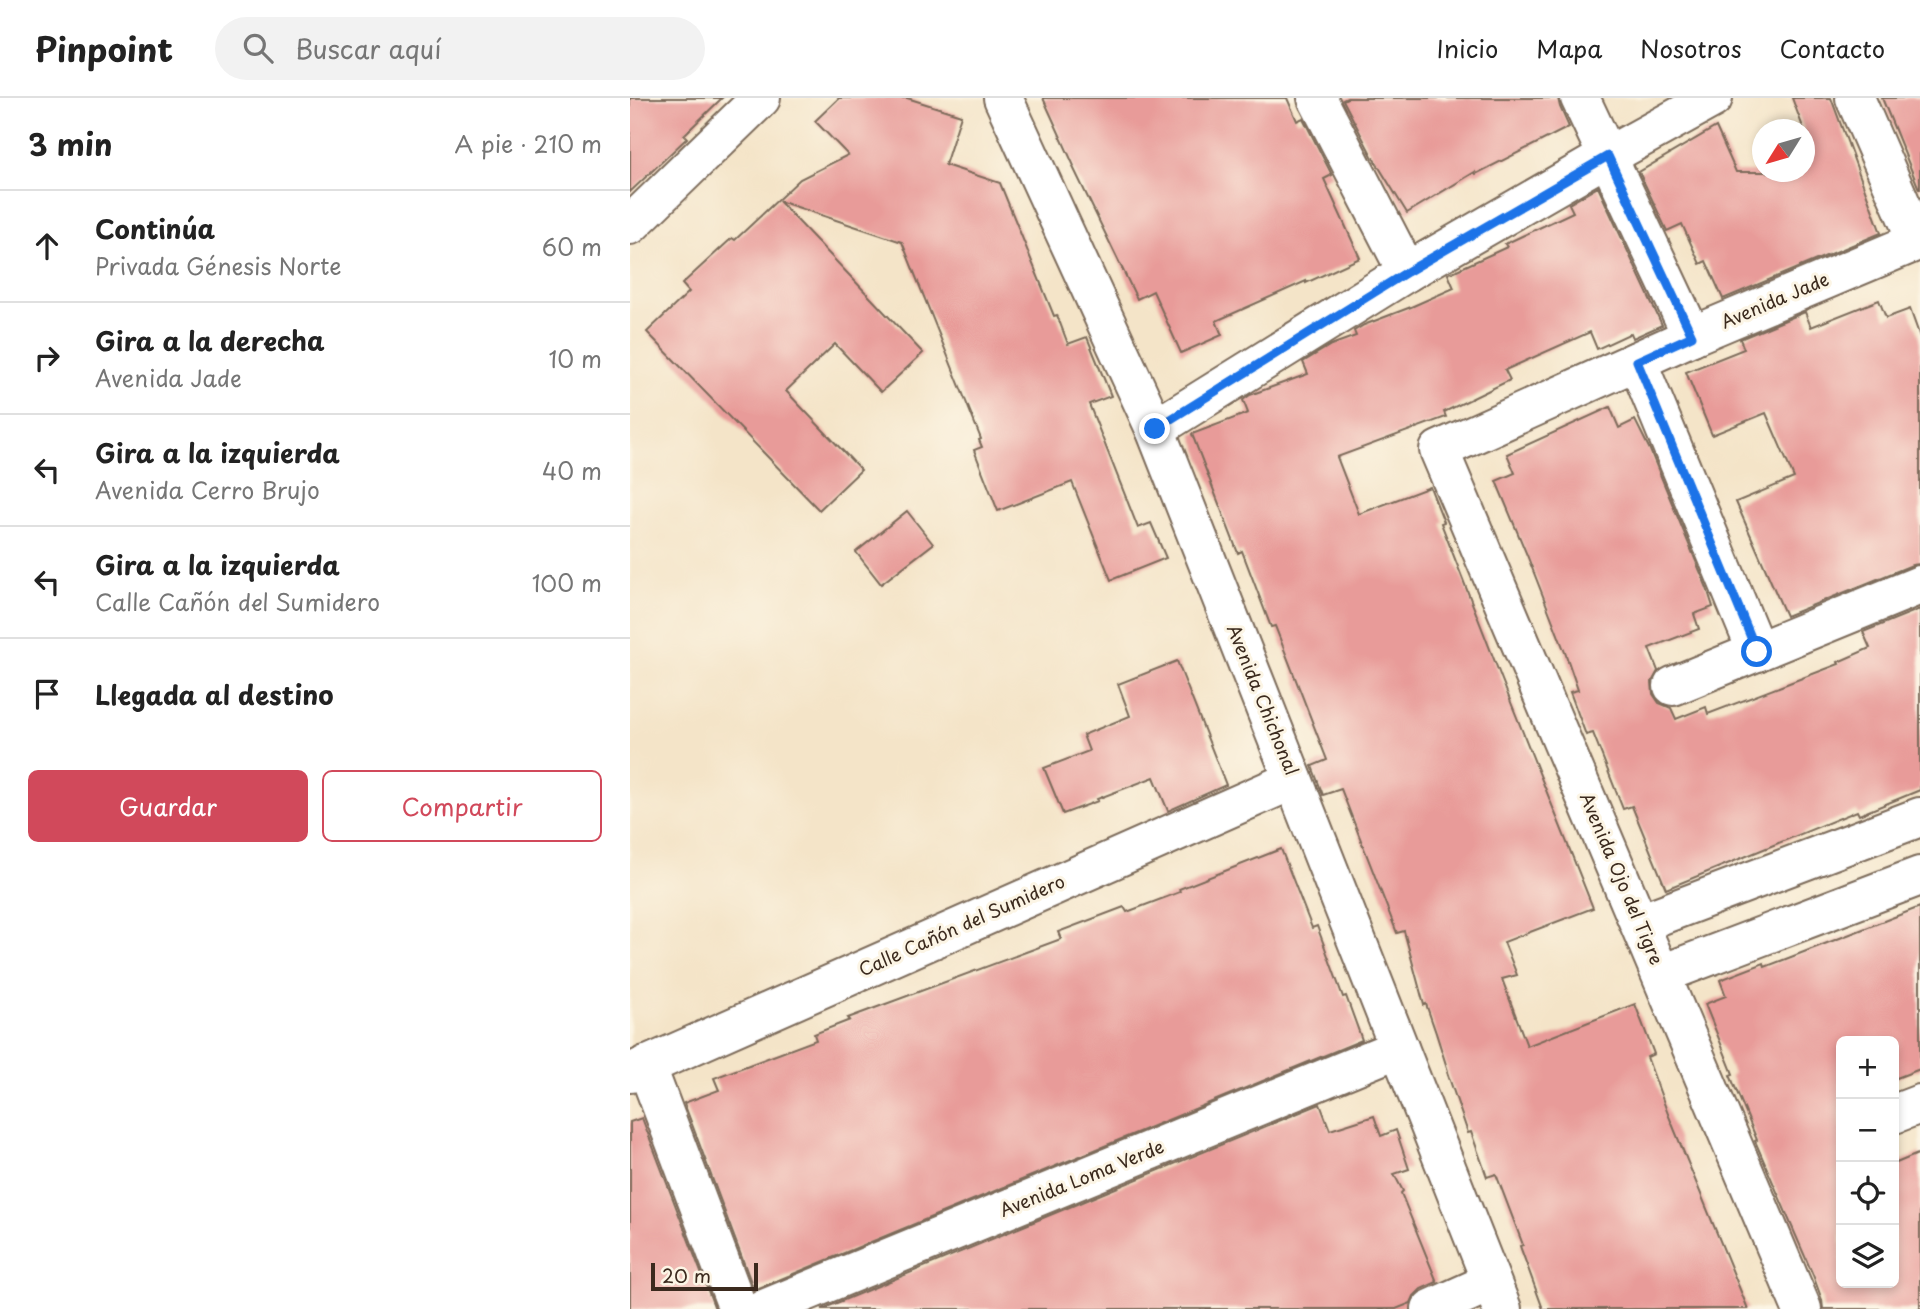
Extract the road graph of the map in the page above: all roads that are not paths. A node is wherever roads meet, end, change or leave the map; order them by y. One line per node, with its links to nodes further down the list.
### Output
1 (761, 98): 8 (street)
2 (1003, 98): 13 (street, Avenida Chichonal)
3 (1317, 98): 10 (street)
4 (1580, 98): 7 (street)
5 (1713, 98): 7 (street)
6 (1855, 98): 9 (street)
7 (1608, 156): 10 (street); 11 (street)
8 (630, 225)
9 (1919, 240): 11 (street, Avenida Jade)
10 (1407, 272): 13 (street)
11 (1692, 336): 12 (street, Avenida Jade)
12 (1637, 361): 14 (street, Avenida Jade); 16 (street)
13 (1155, 429): 18 (street, Avenida Chichonal)
14 (1439, 450): 21 (street, Avenida Ojo del Tigre)
15 (1920, 585): 16 (street)
16 (1757, 652): 17 (street)
17 (1673, 686)
18 (1293, 780): 23 (street, Avenida Chichonal); 24 (street, Calle Cañón del Sumidero)
19 (1920, 817): 21 (street)
20 (1920, 876): 22 (street)
21 (1640, 923): 22 (street, Avenida Ojo del Tigre)
22 (1662, 974): 31 (street, Avenida Ojo del Tigre)
23 (1399, 1048): 27 (street, Avenida Chichonal); 29 (street, Avenida Loma Verde)
24 (638, 1069): 28 (street)
25 (1920, 1104): 26 (street)
26 (1899, 1112)
27 (1496, 1296): 30 (street)
28 (738, 1309)
29 (764, 1309)
30 (1431, 1309)
31 (1802, 1309)

